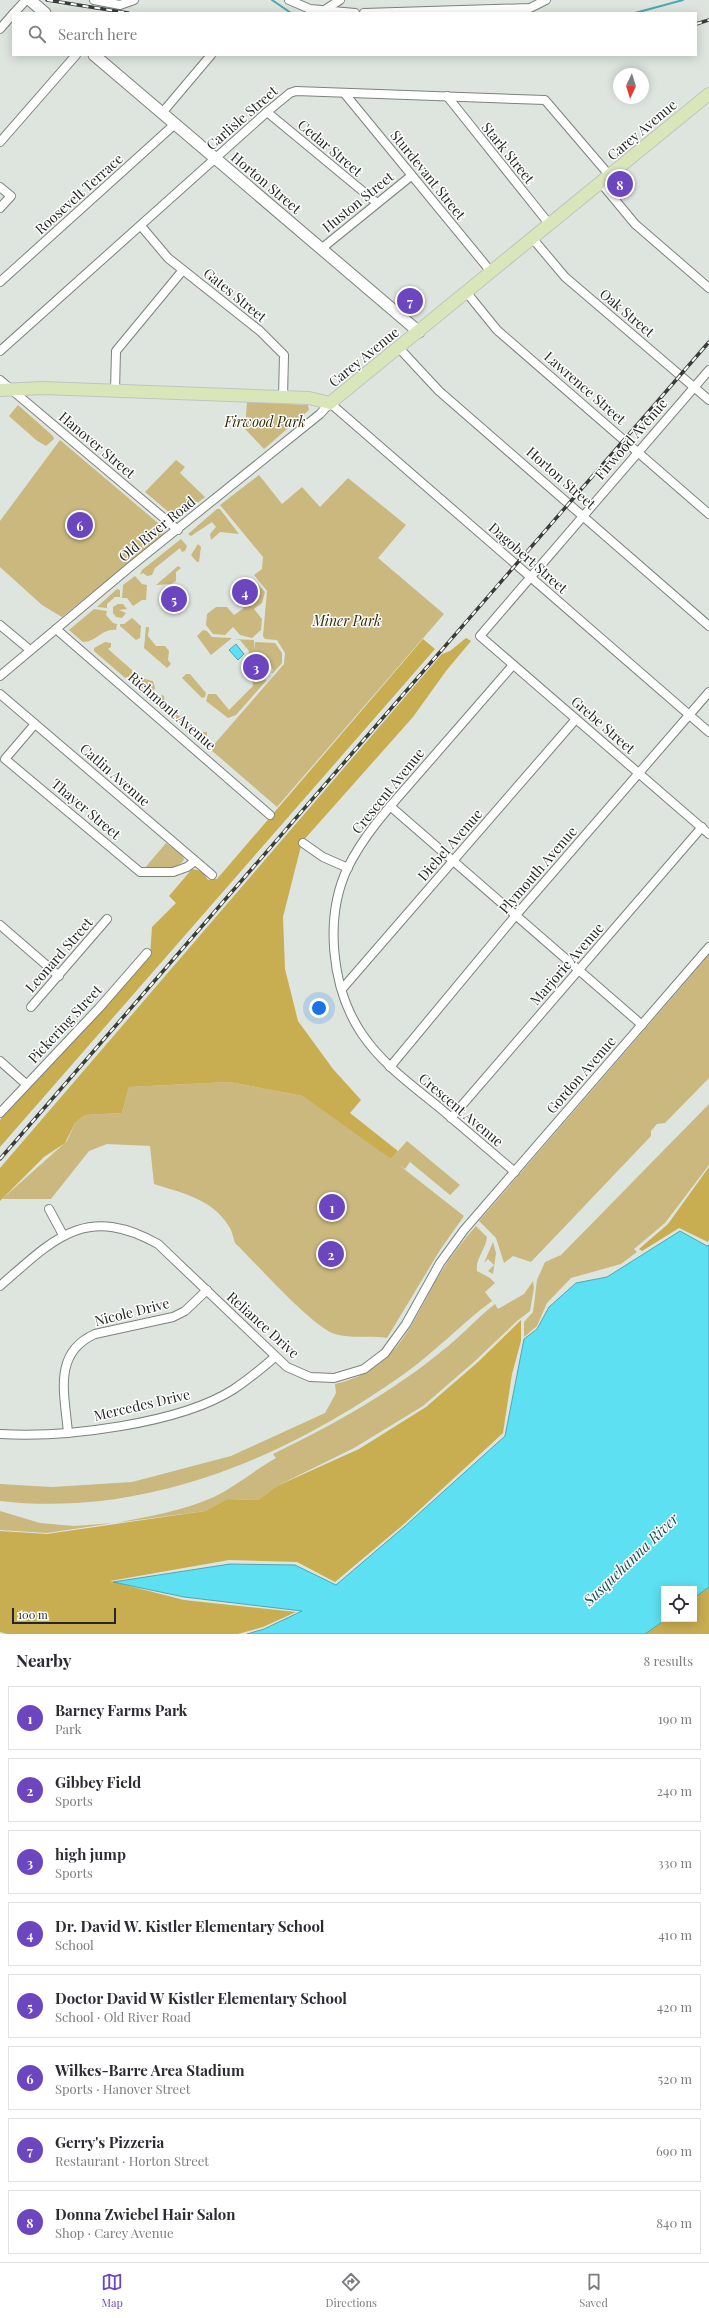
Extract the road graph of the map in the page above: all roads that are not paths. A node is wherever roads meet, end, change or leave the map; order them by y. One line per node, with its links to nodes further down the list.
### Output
1 (26, 0): 9 (street)
2 (30, 0): 10 (main road)
3 (94, 0): 4 (street)
4 (134, 0)
5 (289, 0): 8 (street)
6 (340, 0): 8 (street)
7 (546, 0): 12 (street)
8 (323, 11): 11 (street)
9 (16, 12)
10 (44, 12)
11 (339, 12)
12 (397, 12)
13 (12, 16): 14 (street)
14 (0, 29)
15 (75, 56): 24 (street)
16 (95, 56): 22 (main road, Horton Street)
17 (211, 56): 22 (street)
18 (345, 94): 20 (street, Carlisle Street); 21 (street, Carlisle Street); 26 (street, Sturdevant Street)
19 (709, 94): 27 (main road, Carey Avenue)
20 (446, 96): 27 (street, Carlisle Street); 31 (street, Stark Street)
21 (267, 112): 25 (street, Carlisle Street); 29 (street, Cedar Street)
22 (162, 113): 23 (main road, Horton Street)
23 (175, 124): 25 (main road, Horton Street); 37 (street, Roosevelt Terrace)
24 (0, 142)
25 (215, 158): 32 (street, Carlisle Street); 34 (main road, Horton Street)
26 (411, 176): 29 (street, Huston Street); 36 (street, Sturdevant Street)
27 (606, 180): 31 (main road, Carey Avenue); 38 (street, Carlisle Street)
28 (0, 187): 30 (street)
29 (377, 203): 34 (street, Huston Street)
30 (0, 208)
31 (550, 225): 33 (main road, Carey Avenue)
32 (141, 226): 35 (street, Gates Street); 42 (street, Carlisle Street)
33 (534, 239): 36 (main road, Carey Avenue); 45 (street, Oak Street)
34 (321, 249): 40 (main road, Horton Street)
35 (183, 270): 47 (street); 48 (street, Gates Street)
36 (492, 273): 39 (main road, Carey Avenue)
37 (0, 282)
38 (709, 288)
39 (467, 293): 40 (main road, Carey Avenue); 51 (street, Lawrence Street)
40 (419, 332): 41 (main road, Carey Avenue)
41 (399, 348): 50 (main road, Carey Avenue); 53 (street, Horton Street)
42 (0, 351)
43 (709, 370): 45 (street, Firwood Avenue)
44 (0, 380): 46 (street, Hanover Street)
45 (694, 387): 49 (street, Oak Street); 51 (street, Firwood Avenue)
46 (4, 389): 47 (main road, Carey Avenue); 54 (street, Hanover Street)
47 (115, 391): 48 (main road, Carey Avenue)
48 (283, 397): 50 (main road, Carey Avenue)
49 (709, 400)
50 (330, 403): 54 (street, Old River Road); 55 (street, Dagobert Street)
51 (638, 452): 52 (street, Lawrence Street); 53 (street, Firwood Avenue)
52 (709, 514)
53 (581, 516): 55 (street, Firwood Avenue); 57 (street, Horton Street)
54 (178, 530): 58 (street, Old River Road)
55 (530, 576): 59 (street, Firwood Avenue); 65 (street, Dagobert Street)
56 (0, 625): 60 (street)
57 (709, 626)
58 (56, 629): 60 (street, Old River Road); 71 (street, Richmont Avenue)
59 (480, 636): 61 (street, Grebe Street)
60 (30, 650): 62 (street, Old River Road)
61 (513, 665): 66 (street, Grebe Street); 70 (street, Crescent Avenue)
62 (0, 676)
63 (709, 692): 65 (street, Plymouth Avenue)
64 (0, 694): 67 (street, Catlin Avenue)
65 (689, 715): 68 (street, Dagobert Street); 69 (street, Plymouth Avenue)
66 (576, 719): 69 (street, Grebe Street); 76 (street, Diebel Avenue)
67 (35, 724): 75 (street, Catlin Avenue); 75 (street, Thayer Street)
68 (709, 732)
69 (639, 773): 72 (street, Grebe Street); 79 (street, Plymouth Avenue)
70 (390, 806): 76 (street); 77 (street, Crescent Avenue)
71 (270, 815)
72 (702, 827): 73 (street, Grebe Street); 84 (street, Marjorie Avenue)
73 (709, 834)
74 (304, 842): 77 (street)
75 (195, 861): 78 (street, Catlin Avenue)
76 (454, 861): 79 (street); 86 (street, Diebel Avenue)
77 (348, 868): 86 (street, Crescent Avenue)
78 (212, 875)
79 (516, 915): 84 (street); 90 (street, Plymouth Avenue)
80 (107, 919): 85 (street, Leonard Street)
81 (0, 926): 85 (street)
82 (709, 948): 88 (street, Gordon Avenue)
83 (147, 953): 91 (street, Pickering Street)
84 (579, 969): 88 (street); 93 (street, Marjorie Avenue)
85 (59, 976): 87 (street, Leonard Street)
86 (342, 989): 90 (street, Crescent Avenue)
87 (31, 1007)
88 (642, 1025): 94 (street, Gordon Avenue)
89 (0, 1061): 91 (street)
90 (390, 1068): 93 (street, Crescent Avenue)
91 (26, 1084): 92 (street, Pickering Street)
92 (0, 1113)
93 (451, 1118): 94 (street, Crescent Avenue)
94 (515, 1172): 96 (street, Gordon Avenue)
95 (49, 1209): 97 (street)
96 (472, 1220): 100 (street, Reliance Drive)
97 (63, 1235): 98 (street, Reliance Drive); 99 (street, Reliance Drive)
98 (0, 1286)
99 (207, 1290): 100 (street, Reliance Drive); 101 (street, Nicole Drive)
100 (275, 1357): 101 (street, Mercedes Drive)
101 (68, 1433): 102 (street, Mercedes Drive)
102 (0, 1434)

